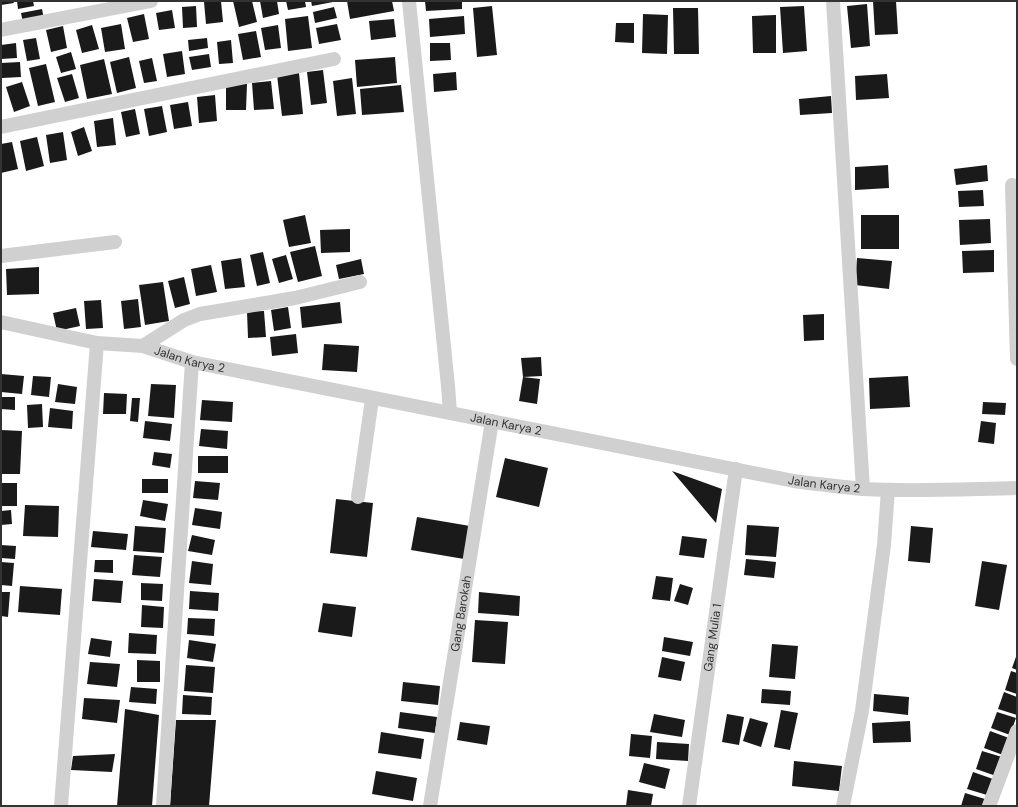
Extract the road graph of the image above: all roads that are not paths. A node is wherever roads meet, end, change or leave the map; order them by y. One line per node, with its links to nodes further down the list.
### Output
1 (151, 1): 4 (street)
2 (409, 1): 17 (street)
3 (833, 1): 21 (street)
4 (1, 30)
5 (334, 58): 6 (street)
6 (1, 127)
7 (1012, 185): 14 (street)
8 (115, 242): 9 (street)
9 (1, 256)
10 (360, 282): 13 (street)
11 (1, 322): 12 (street, Jalan Karya 2)
12 (97, 343): 13 (street, Jalan Karya 2); 25 (street)
13 (142, 346): 15 (street, Jalan Karya 2)
14 (1017, 359)
15 (192, 362): 16 (street, Jalan Karya 2); 26 (street)
16 (372, 398): 17 (street, Jalan Karya 2); 23 (street)
17 (450, 412): 18 (street, Jalan Karya 2)
18 (492, 421): 19 (street, Jalan Karya 2); 27 (street, Gang Barokah)
19 (736, 469): 21 (street, Jalan Karya 2); 28 (street, Gang Mulia 1)
20 (1017, 488): 22 (street, Jalan Karya 2)
21 (863, 489): 22 (street, Jalan Karya 2)
22 (888, 490): 29 (street)
23 (358, 497)
24 (1017, 731): 30 (street)
25 (61, 806)
26 (163, 806)
27 (430, 806)
28 (689, 806)
29 (843, 806)
30 (989, 806)

